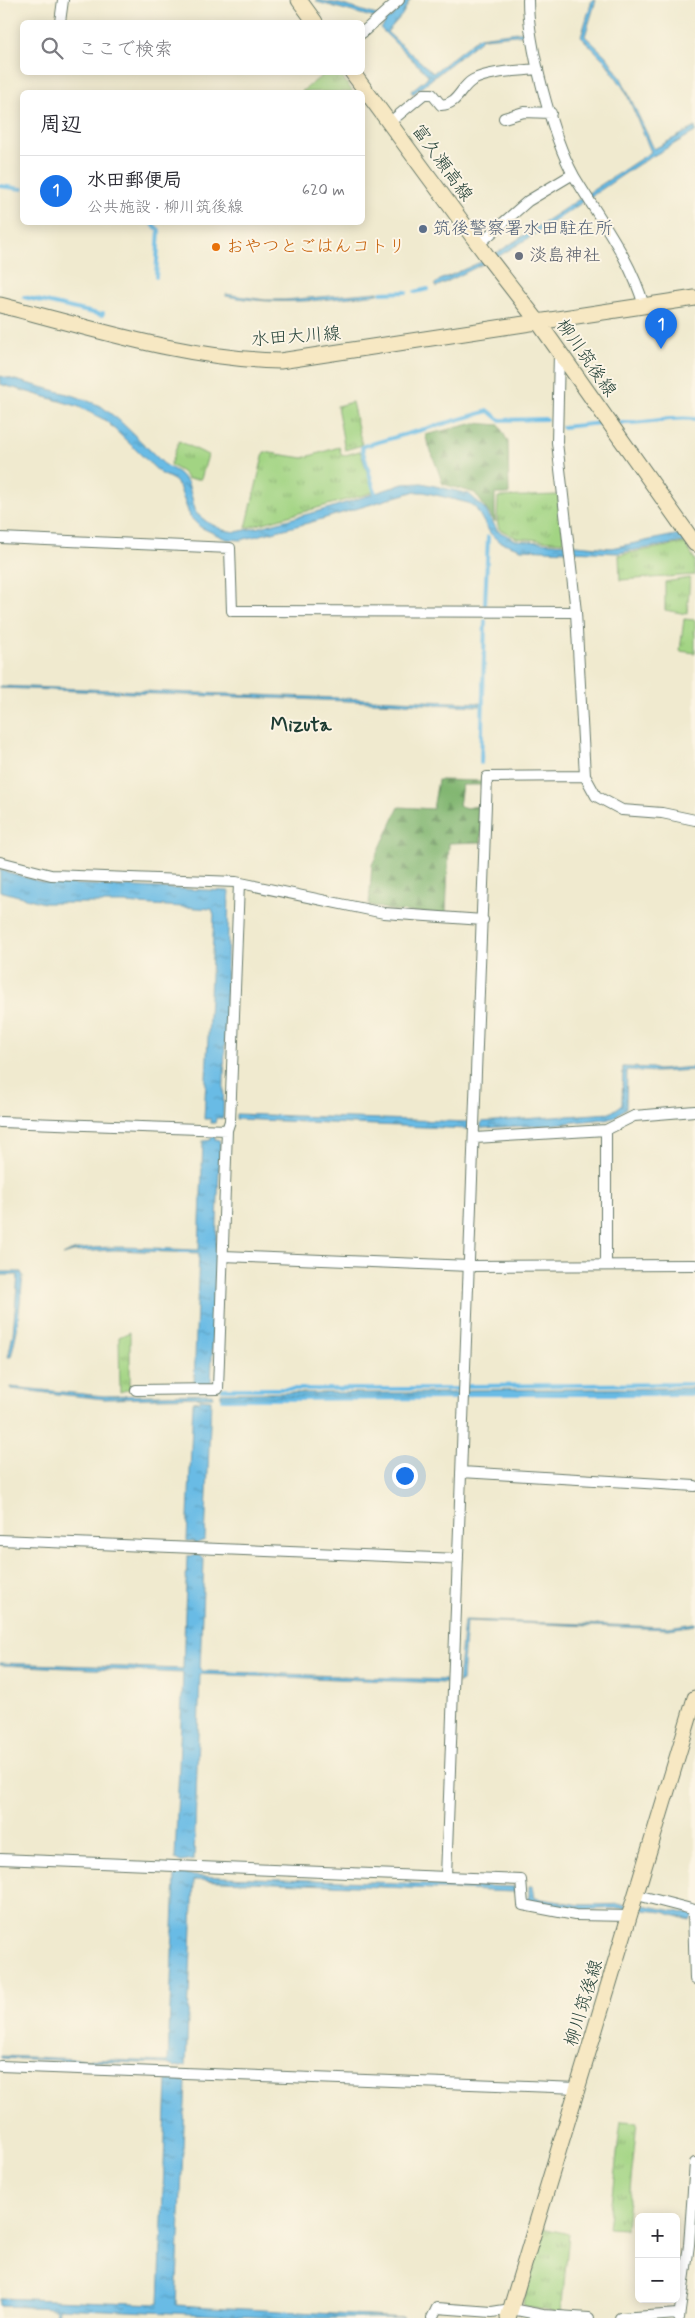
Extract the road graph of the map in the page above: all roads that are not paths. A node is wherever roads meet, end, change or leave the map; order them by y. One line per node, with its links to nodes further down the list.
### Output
1 (63, 0): 5 (street)
2 (299, 0): 6 (main road)
3 (399, 0): 7 (street)
4 (528, 0): 8 (street)
5 (60, 20)
6 (314, 20)
7 (365, 30)
8 (538, 68): 10 (street); 11 (street)
9 (354, 75): 14 (main road, 富久瀬高線)
10 (551, 113): 12 (street); 13 (street)
11 (395, 118)
12 (504, 118)
13 (573, 174): 14 (street); 17 (street)
14 (478, 244): 18 (main road, 富久瀬高線)
15 (695, 298): 17 (main road, 柳川筑後線)
16 (0, 306): 18 (main road, 水田大川線)
17 (644, 306): 18 (main road, 柳川筑後線)
18 (539, 323): 19 (main road, 柳川筑後線)
19 (559, 352): 21 (main road, 柳川筑後線); 22 (street)
20 (0, 538): 22 (street)
21 (692, 539)
22 (576, 612): 23 (street)
23 (585, 776): 24 (street); 27 (street)
24 (695, 820)
25 (0, 862): 26 (street)
26 (239, 883): 27 (street); 30 (street)
27 (483, 920): 32 (street)
28 (695, 1111): 31 (street)
29 (0, 1122): 30 (street)
30 (227, 1130): 33 (street)
31 (606, 1130): 32 (street); 36 (street)
32 (475, 1138): 35 (street)
33 (223, 1256): 35 (street); 37 (street)
34 (695, 1265): 36 (street)
35 (470, 1266): 36 (street); 38 (street)
36 (606, 1266)
37 (136, 1390)
38 (461, 1472): 39 (street); 41 (street)
39 (695, 1486)
40 (0, 1540): 41 (street)
41 (458, 1559): 44 (street)
42 (695, 1698): 45 (main road, 柳川筑後線)
43 (0, 1860): 44 (street)
44 (446, 1877): 47 (street)
45 (637, 1895): 46 (street); 47 (main road, 柳川筑後線)
46 (694, 1910): 48 (street)
47 (631, 1916): 50 (main road, 柳川筑後線)
48 (695, 1979)
49 (0, 2066): 50 (street)
50 (578, 2088): 52 (main road, 柳川筑後線)
51 (695, 2163): 53 (street)
52 (510, 2313): 54 (street); 55 (street)
53 (678, 2316): 56 (street)
54 (432, 2318)
55 (589, 2318)
56 (620, 2318)

